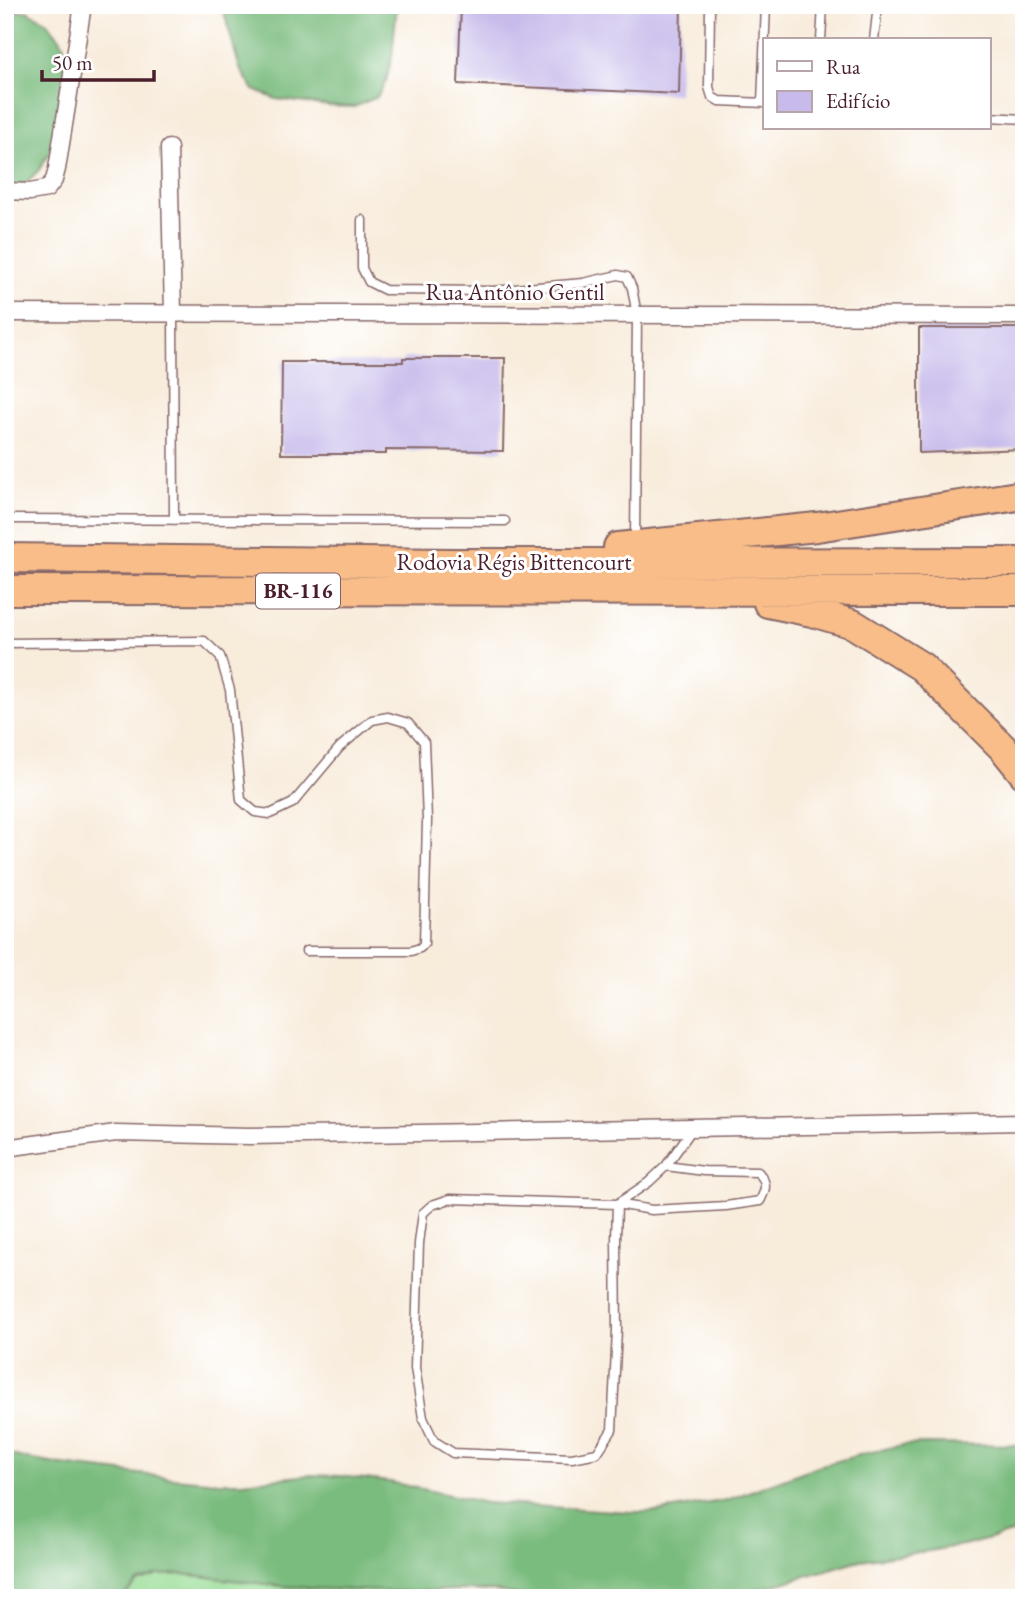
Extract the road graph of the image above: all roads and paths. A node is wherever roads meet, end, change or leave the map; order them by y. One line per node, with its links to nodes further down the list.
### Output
1 (83, 5): 13 (street)
2 (710, 5): 9 (lane)
3 (766, 5): 6 (lane)
4 (823, 5): 7 (lane)
5 (878, 5): 8 (lane)
6 (765, 38)
7 (821, 38)
8 (874, 38)
9 (763, 103)
10 (990, 117): 11 (lane)
11 (1024, 119)
12 (169, 148): 16 (street)
13 (5, 191)
14 (362, 220): 17 (lane)
15 (5, 313): 16 (street, Rua Antônio Gentil)
16 (173, 313): 17 (street, Rua Antônio Gentil); 21 (lane)
17 (637, 315): 18 (street, Rua Antônio Gentil); 23 (lane)
18 (1024, 316)
19 (1024, 495): 23 (highway)
20 (5, 519): 21 (lane)
21 (174, 520): 22 (lane)
22 (505, 521)
23 (635, 545): 26 (highway)
24 (5, 558): 26 (highway, Rodovia Régis Bittencourt / BR-116)
25 (1024, 562): 26 (highway, Rodovia Régis Bittencourt / BR-116)
26 (455, 563)
27 (5, 590): 28 (highway, Rodovia Régis Bittencourt / BR-116)
28 (591, 590): 29 (highway, Rodovia Régis Bittencourt / BR-116); 31 (highway)
29 (1024, 591)
30 (5, 643): 32 (lane)
31 (1024, 774)
32 (306, 951)
33 (1024, 1122): 34 (street)
34 (693, 1128): 35 (street); 36 (lane)
35 (5, 1148)
36 (666, 1166): 37 (lane); 37 (lane)
37 (617, 1204): 37 (lane)

